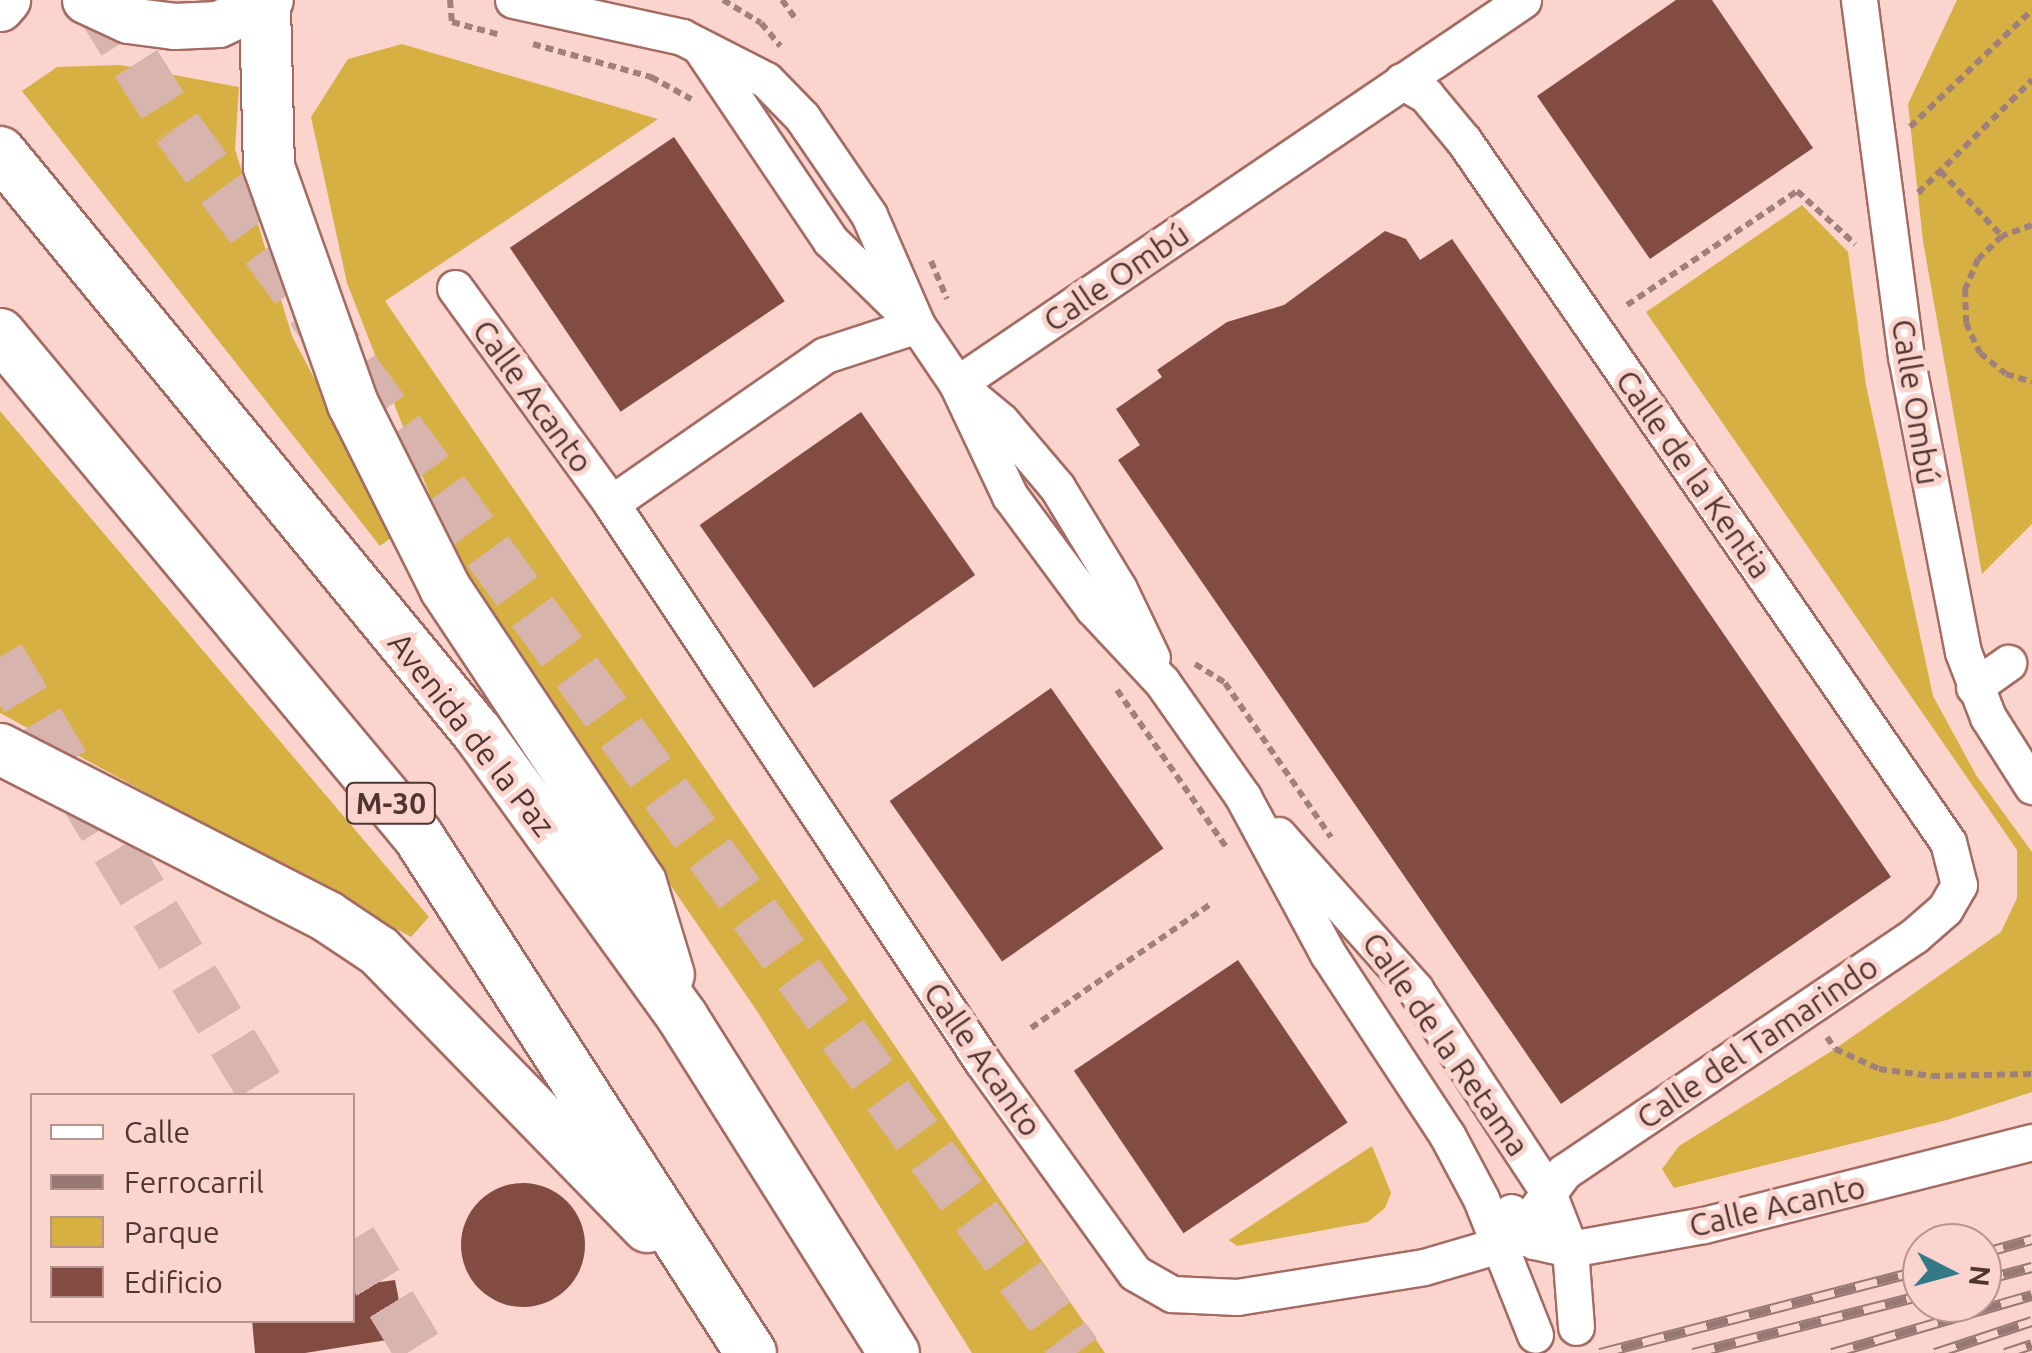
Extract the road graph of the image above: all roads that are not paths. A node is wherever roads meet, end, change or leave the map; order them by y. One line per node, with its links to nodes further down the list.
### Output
1 (8, 0): 8 (main road)
2 (85, 0): 7 (main road)
3 (513, 0): 9 (street, Calle de la Retama)
4 (584, 0): 9 (street, Calle de la Retama)
5 (1524, 0): 11 (street, Calle Ombú)
6 (1860, 0): 19 (street, Calle Ombú)
7 (267, 3): 25 (highway)
8 (0, 8)
9 (640, 24): 10 (street, Calle de la Retama)
10 (698, 45): 14 (street, Calle de la Retama); 14 (street, Calle de la Retama)
11 (1402, 81): 16 (street, Calle Ombú); 23 (street, Calle de la Kentia)
12 (0, 152): 25 (highway, Avenida de la Paz)
13 (455, 288): 17 (street, Calle Acanto)
14 (917, 324): 16 (street, Calle de la Retama); 17 (street, Calle Acanto)
15 (0, 334): 32 (highway, M-30)
16 (957, 384): 22 (street, Calle de la Retama)
17 (611, 504): 29 (street, Calle Acanto)
18 (2008, 663): 19 (street)
19 (1974, 687): 21 (street, Calle Ombú)
20 (0, 749): 32 (highway)
21 (2032, 786)
22 (1243, 798): 24 (street, Calle de la Retama); 28 (street, Calle de la Retama)
23 (1959, 885): 28 (street, Calle del Tamarindo)
24 (1312, 922): 27 (street); 29 (street, Calle de la Retama)
25 (683, 1018): 34 (highway, Avenida de la Paz)
26 (2032, 1142): 30 (street, Calle Acanto)
27 (1496, 1182): 28 (street); 29 (street)
28 (1547, 1190): 29 (street); 30 (street, Calle de la Retama)
29 (1512, 1239): 30 (street); 33 (street, Calle de la Retama)
30 (1570, 1249): 31 (street, Calle de la Retama)
31 (1576, 1327)
32 (739, 1333)
33 (1535, 1335)
34 (894, 1353)

